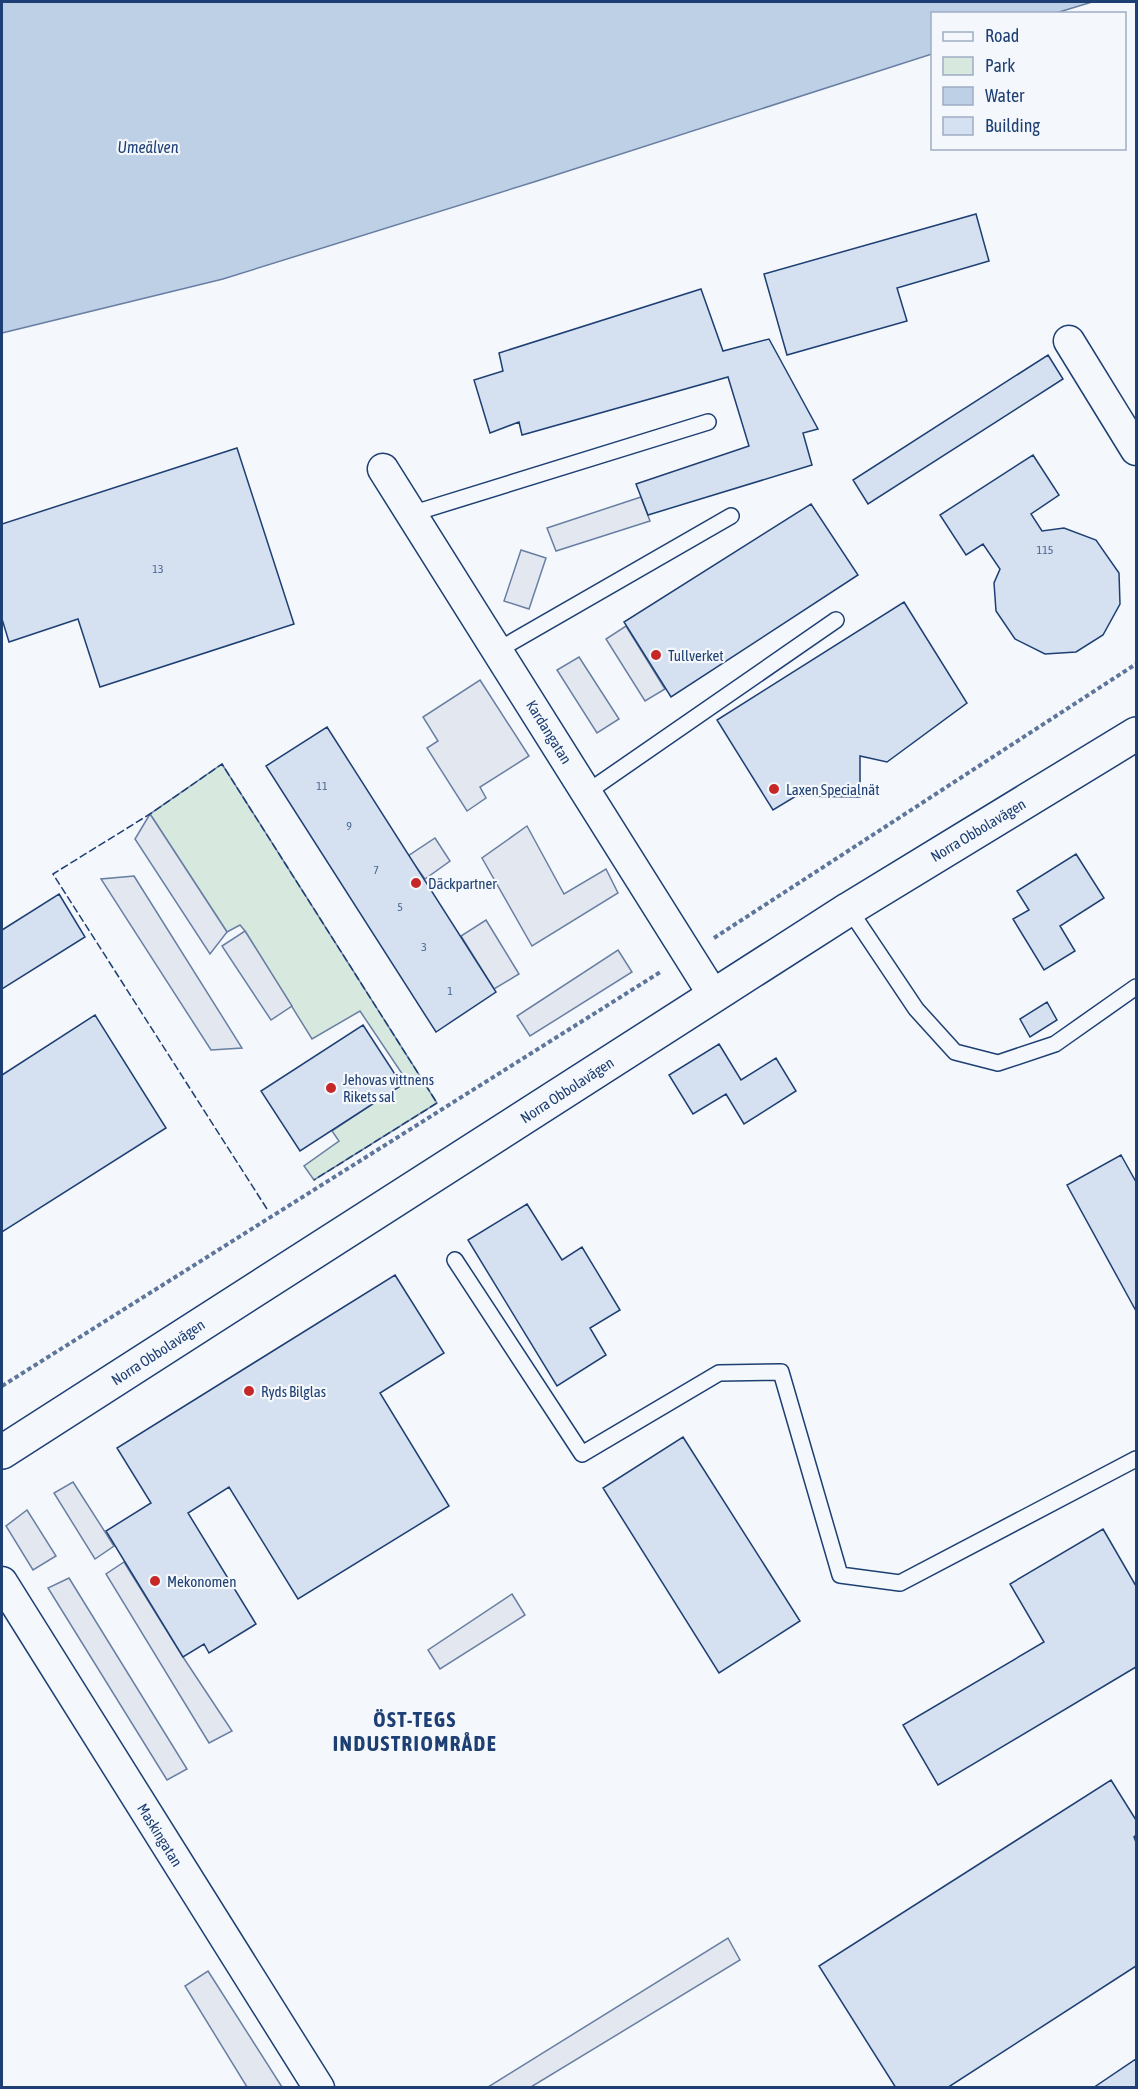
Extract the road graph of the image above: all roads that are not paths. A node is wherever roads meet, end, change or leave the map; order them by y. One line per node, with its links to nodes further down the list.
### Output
1 (1069, 341): 3 (street)
2 (708, 422): 5 (lane)
3 (1137, 450)
4 (382, 469): 5 (street, Kardangatan)
5 (411, 514): 8 (street, Kardangatan)
6 (731, 516): 8 (lane)
7 (836, 620): 10 (lane)
8 (498, 650): 10 (street, Kardangatan)
9 (1137, 734): 11 (street, Norra Obbolavägen)
10 (586, 793): 13 (street, Kardangatan)
11 (849, 909): 12 (lane); 13 (street, Norra Obbolavägen)
12 (1137, 987)
13 (714, 996): 15 (street, Norra Obbolavägen)
14 (455, 1260): 16 (lane)
15 (2, 1452)
16 (1137, 1459)
17 (2, 1582): 18 (street, Maskingatan)
18 (319, 2088)

